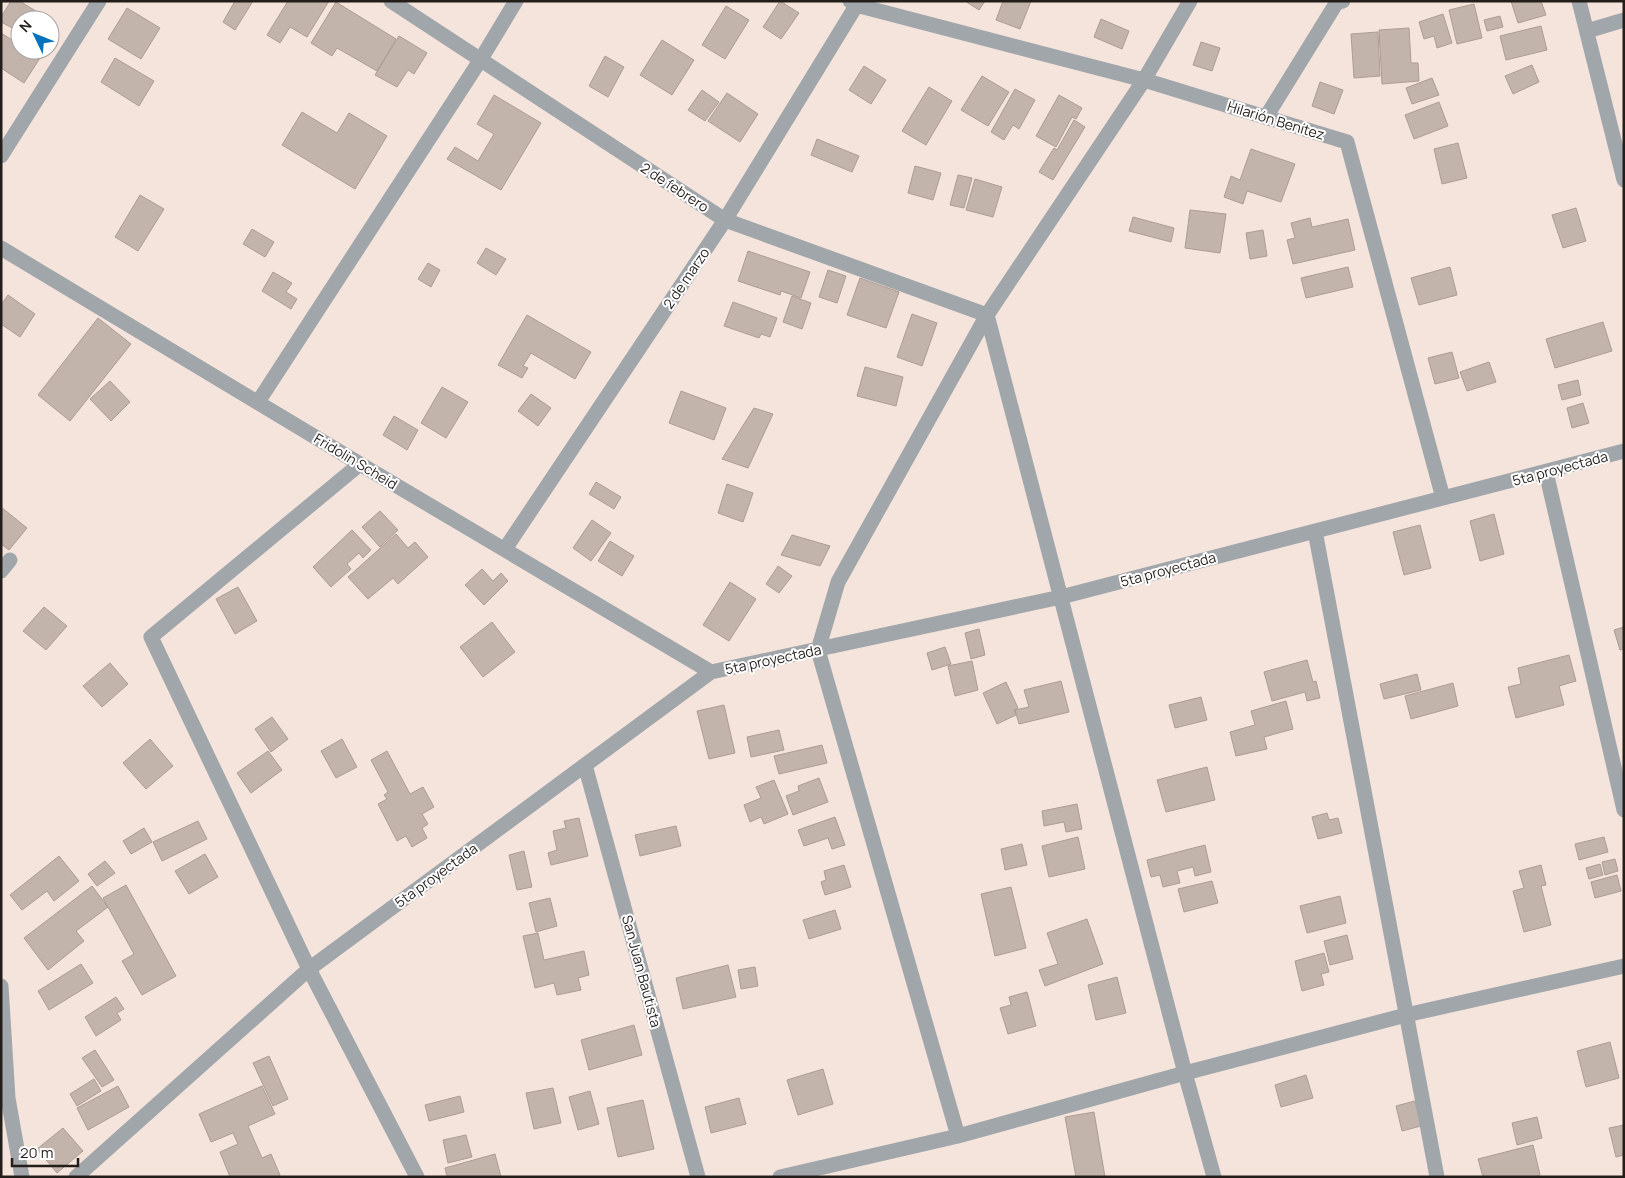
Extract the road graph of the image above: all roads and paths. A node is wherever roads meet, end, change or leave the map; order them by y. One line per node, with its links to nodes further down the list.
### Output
1 (99, 1): 13 (street)
2 (391, 1): 10 (street, 2 de febrero)
3 (516, 1): 10 (street)
4 (1190, 1): 11 (street)
5 (1343, 1): 12 (street)
6 (1580, 1): 9 (street)
7 (855, 3): 11 (street, Hilarión Benítez); 15 (street, 2 de marzo)
8 (1624, 20): 9 (street)
9 (1587, 31): 14 (street)
10 (481, 59): 15 (street, 2 de febrero); 18 (street)
11 (1144, 80): 12 (street, Hilarión Benítez); 17 (street)
12 (1266, 117): 22 (street, Hilarión Benítez)
13 (1, 156)
14 (1624, 180)
15 (725, 220): 17 (street, 2 de febrero); 24 (street, 2 de marzo)
16 (1, 248): 18 (street, Fridolin Scheid)
17 (987, 315): 25 (street); 26 (street)
18 (258, 402): 20 (street, Fridolin Scheid)
19 (1624, 452): 21 (street, 5ta proyectada)
20 (360, 464): 24 (street, Fridolin Scheid); 31 (street)
21 (1546, 472): 22 (street, 5ta proyectada); 29 (street)
22 (1443, 498): 23 (street, 5ta proyectada)
23 (1315, 531): 25 (street, 5ta proyectada); 33 (street)
24 (505, 548): 27 (street, Fridolin Scheid)
25 (1061, 597): 26 (street, 5ta proyectada); 34 (street)
26 (818, 650): 27 (street, 5ta proyectada); 36 (street)
27 (711, 672): 28 (street, 5ta proyectada)
28 (585, 765): 31 (street, 5ta proyectada); 40 (street, San Juan Bautista)
29 (1624, 810)
30 (1624, 966): 33 (street)
31 (309, 969): 38 (street, 5ta proyectada); 39 (street)
32 (1, 986): 35 (street)
33 (1406, 1015): 34 (street); 43 (street)
34 (1185, 1073): 36 (street); 42 (street)
35 (5, 1100): 37 (street)
36 (958, 1136): 41 (street)
37 (22, 1177)
38 (76, 1177)
39 (417, 1177)
40 (698, 1177)
41 (780, 1177)
42 (1214, 1177)
43 (1437, 1177)

